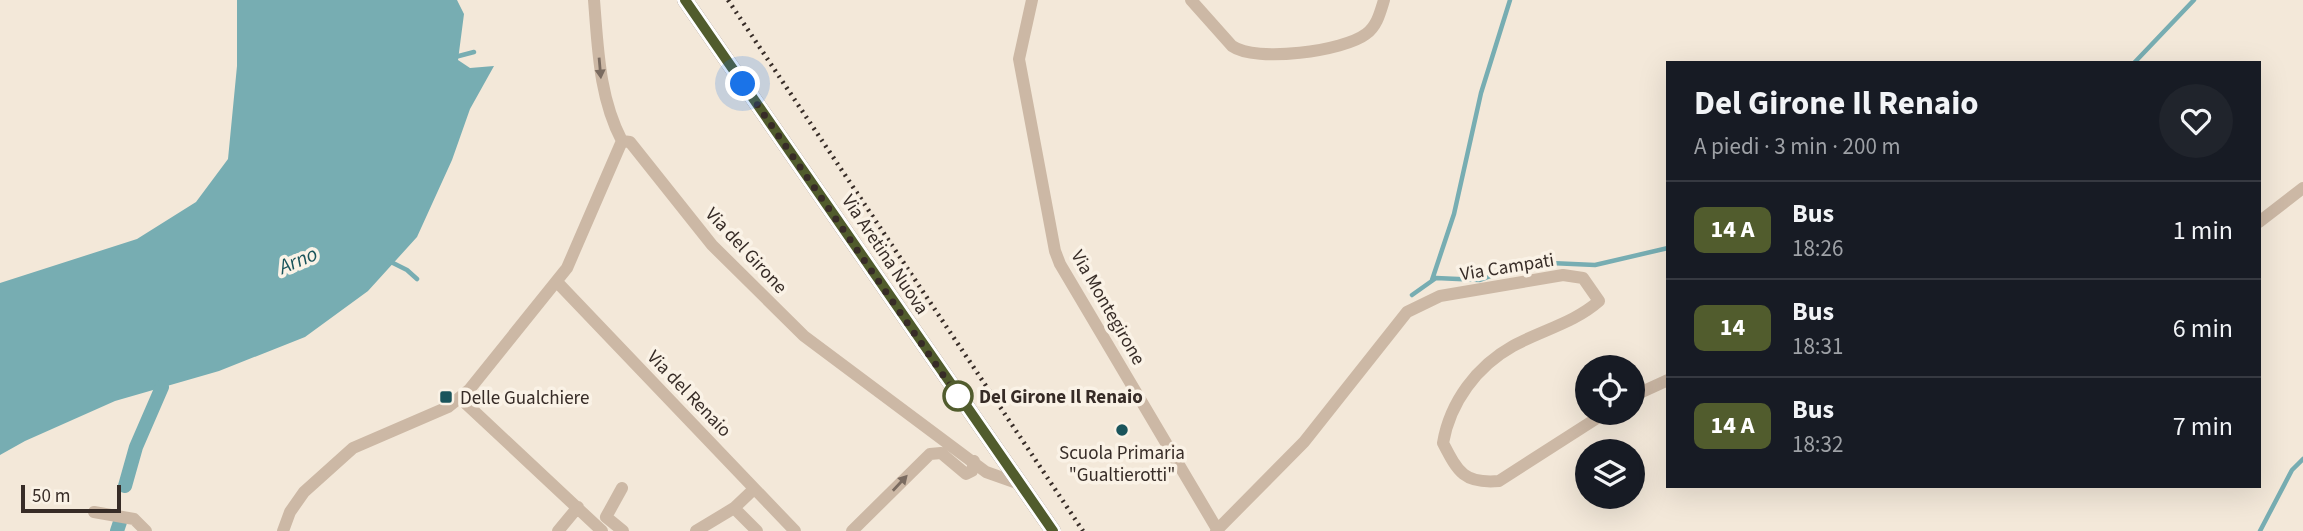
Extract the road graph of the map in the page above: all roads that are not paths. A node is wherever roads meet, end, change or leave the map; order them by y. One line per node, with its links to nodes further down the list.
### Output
1 (594, 0): 6 (street, Via del Girone, one-way to 6)
2 (685, 0): 14 (main road, Via Aretina Nuova)
3 (1032, 0): 22 (street, Via Montegirone)
4 (1191, 0): 5 (street)
5 (1384, 0)
6 (622, 141): 9 (street); 15 (street, Via del Girone)
7 (2303, 188): 8 (street)
8 (2261, 220)
9 (557, 282): 12 (street); 18 (street, Via del Renaio)
10 (1666, 381): 11 (street)
11 (1645, 391)
12 (461, 399): 19 (street); 24 (street)
13 (1586, 425): 22 (street, Via Campati)
14 (993, 447): 15 (street); 16 (main road, Via Aretina Nuova)
15 (974, 461): 16 (street, Via del Girone); 31 (street, one-way to 15)
16 (1020, 484): 32 (main road, Via Aretina Nuova)
17 (622, 488): 27 (street)
18 (754, 489): 20 (street); 30 (street, Via del Renaio)
19 (578, 507): 25 (street); 26 (street)
20 (734, 508): 28 (street); 29 (street)
21 (94, 512): 23 (street)
22 (1216, 530)
23 (146, 531)
24 (283, 531)
25 (558, 531)
26 (602, 531)
27 (623, 531)
28 (696, 531)
29 (757, 531)
30 (795, 531)
31 (852, 531)
32 (1053, 531)

